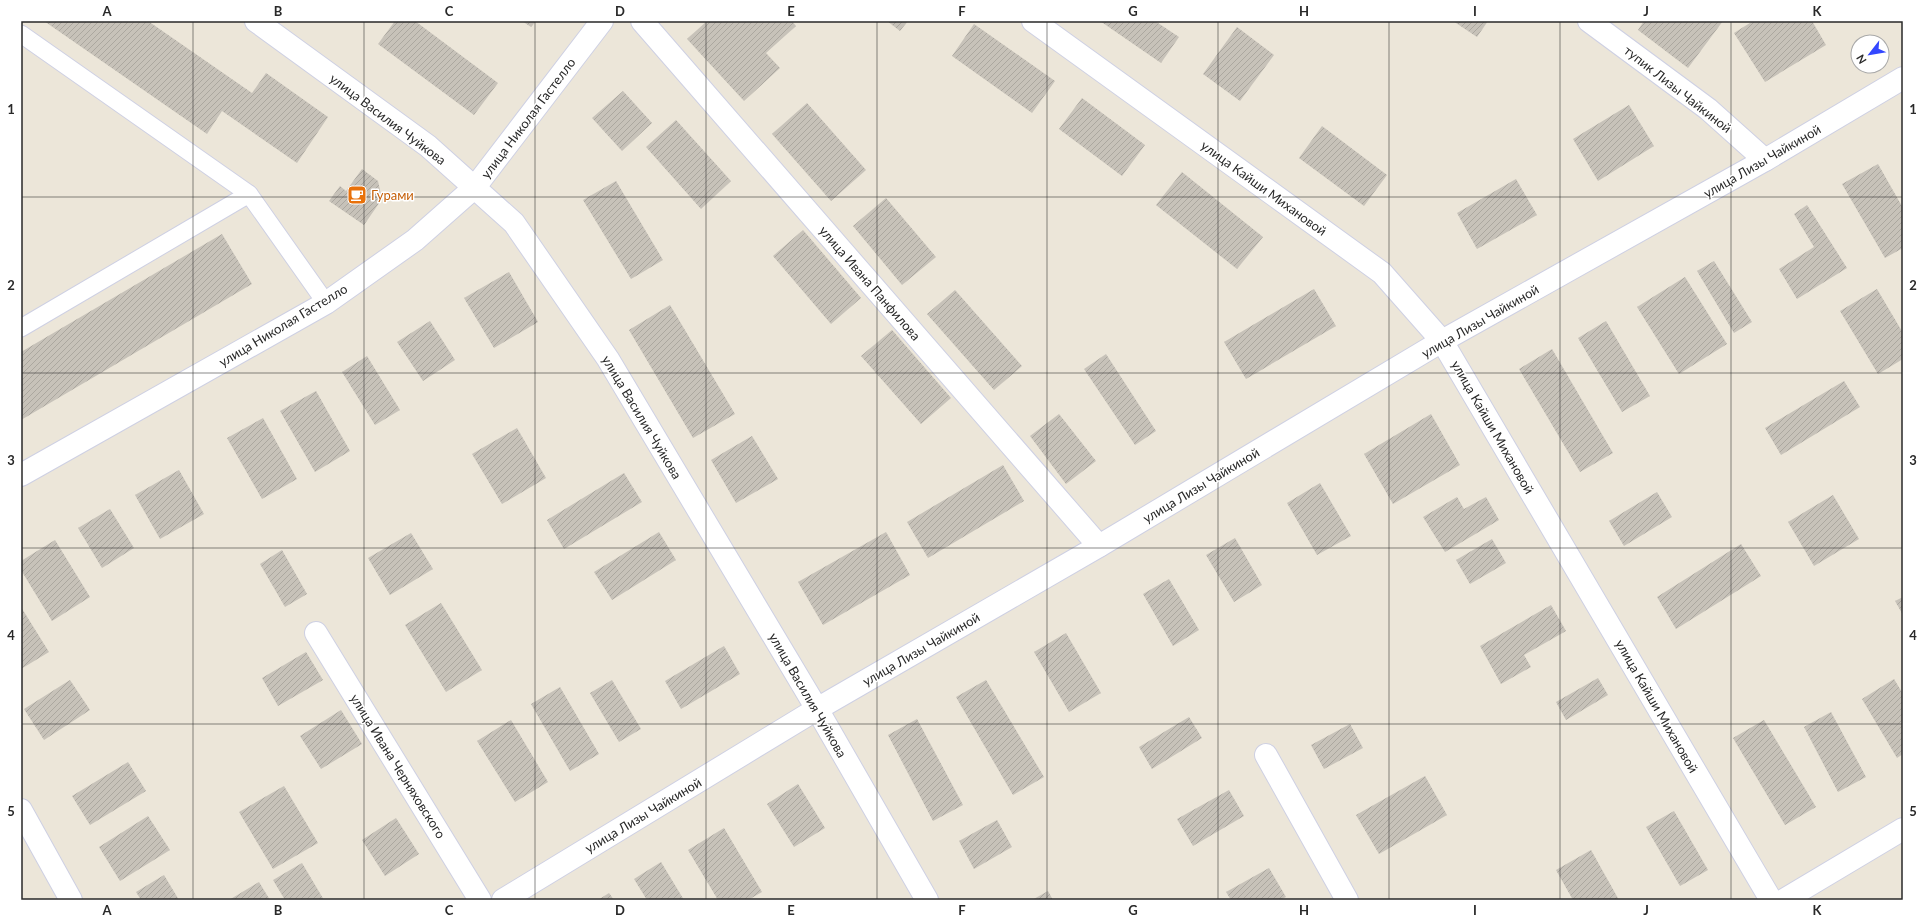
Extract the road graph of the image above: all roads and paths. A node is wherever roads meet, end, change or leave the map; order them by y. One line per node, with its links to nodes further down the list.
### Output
1 (256, 21): 9 (street, улица Василия Чуйкова)
2 (602, 21): 9 (street, улица Николая Гастелло)
3 (642, 21): 15 (street, улица Ивана Панфилова)
4 (1589, 21): 8 (street, тупик Лизы Чайкиной)
5 (1044, 24): 13 (street, улица Кайши Михановой)
6 (21, 34): 10 (lane)
7 (1903, 78): 8 (street, улица Лизы Чайкиной)
8 (1765, 160): 13 (street, улица Лизы Чайкиной)
9 (475, 188): 11 (street, улица Николая Гастелло); 17 (street, улица Василия Чуйкова)
10 (249, 194): 11 (lane); 12 (lane)
11 (326, 302): 14 (street, улица Николая Гастелло)
12 (21, 328)
13 (1442, 341): 15 (street, улица Лизы Чайкиной); 26 (street, улица Кайши Михановой)
14 (21, 475)
15 (1099, 546): 17 (street, улица Лизы Чайкиной)
16 (316, 633): 22 (street, улица Ивана Черняховского)
17 (817, 709): 23 (street, улица Лизы Чайкиной); 24 (street, улица Василия Чуйкова)
18 (1266, 755): 25 (street)
19 (21, 810): 21 (street)
20 (1903, 830): 27 (street)
21 (71, 900)
22 (480, 900)
23 (503, 900)
24 (927, 900)
25 (1347, 900)
26 (1772, 900)
27 (1784, 900)

